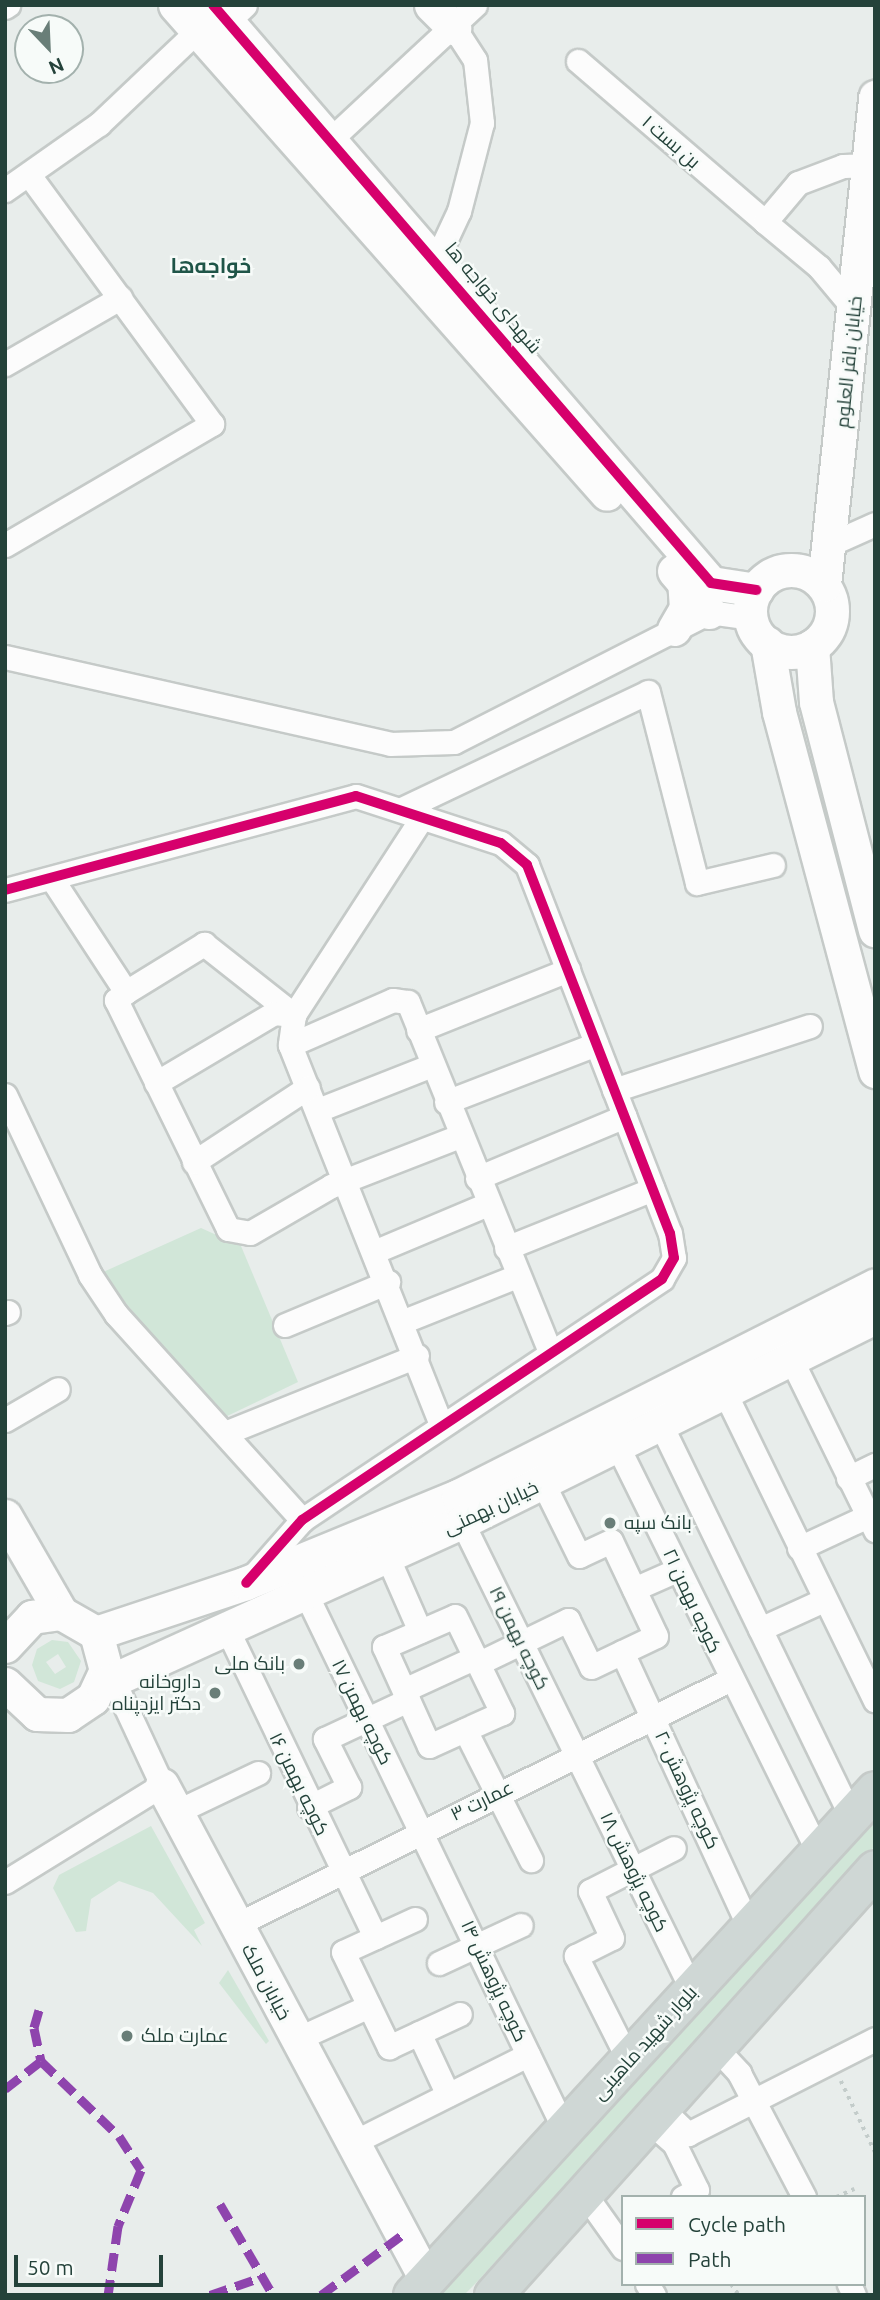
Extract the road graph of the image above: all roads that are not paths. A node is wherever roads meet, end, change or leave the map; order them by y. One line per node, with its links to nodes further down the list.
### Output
1 (175, 5): 3 (street, شهدای خواجه ها)
2 (453, 13): 6 (street); 12 (street)
3 (221, 15): 6 (street, شهدای خواجه ها); 8 (street); 19 (street, شهدای خواجه ها)
4 (578, 61): 11 (street, بن بست ۱)
5 (873, 116): 7 (street, خیابان باقر العلوم)
6 (332, 138): 12 (street, شهدای خواجه ها)
7 (867, 165): 10 (street, خیابان باقر العلوم); 11 (street)
8 (30, 176): 9 (street); 13 (street)
9 (5, 190)
10 (869, 216): 14 (street, خیابان باقر العلوم)
11 (765, 222): 14 (street, بن بست ۱)
12 (437, 258): 22 (street, شهدای خواجه ها)
13 (120, 298): 15 (street); 17 (street)
14 (855, 310): 18 (street, خیابان باقر العلوم)
15 (5, 364)
16 (875, 524): 18 (street)
17 (5, 545)
18 (828, 545): 20 (street, خیابان باقر العلوم)
19 (684, 582): 21 (street, شهدای خواجه ها); 23 (street)
20 (824, 585): 22 (street); 24 (street)
21 (709, 612): 22 (street); 23 (street)
22 (758, 617): 24 (street); 40 (street)
23 (674, 629): 25 (street)
24 (812, 646): 27 (street)
25 (5, 657)
26 (413, 812): 28 (street); 29 (street); 32 (street); 34 (street)
27 (866, 855): 31 (street)
28 (773, 865)
29 (52, 879): 30 (street); 33 (street)
30 (5, 890)
31 (875, 930)
32 (568, 970): 36 (street); 37 (street)
33 (126, 992): 34 (street); 41 (street)
34 (294, 1015): 38 (street); 41 (street)
35 (810, 1026): 43 (street)
36 (418, 1030): 38 (street); 39 (street)
37 (596, 1044): 43 (street); 45 (street)
38 (290, 1045): 42 (street)
39 (432, 1065): 45 (street); 46 (street)
40 (875, 1072)
41 (156, 1083): 49 (street)
42 (308, 1087): 46 (street); 49 (street)
43 (614, 1090): 47 (street)
44 (5, 1095): 69 (street)
45 (446, 1102): 48 (street)
46 (318, 1111): 51 (street)
47 (625, 1116): 50 (street); 52 (street)
48 (460, 1136): 50 (street); 51 (street)
49 (194, 1161): 51 (street)
50 (477, 1178): 53 (street)
51 (346, 1183): 55 (street)
52 (653, 1189): 54 (street); 61 (street)
53 (488, 1204): 54 (street); 55 (street)
54 (506, 1248): 56 (street)
55 (376, 1251): 57 (street)
56 (517, 1276): 59 (street); 61 (street)
57 (388, 1282): 59 (street); 60 (street)
58 (872, 1292): 63 (street, خیابان بهمنی); 81 (street, خیابان بهمنی)
59 (404, 1321): 62 (street)
60 (285, 1325)
61 (550, 1352): 67 (street)
62 (417, 1356): 67 (street); 69 (street)
63 (791, 1359): 65 (street, خیابان بهمنی); 72 (street)
64 (58, 1389): 66 (street)
65 (725, 1393): 68 (street, خیابان بهمنی); 78 (street)
66 (5, 1420)
67 (441, 1425): 74 (street)
68 (660, 1426): 70 (street, خیابان بهمنی); 87 (street)
69 (225, 1433): 74 (street)
70 (618, 1447): 73 (street, خیابان بهمنی); 80 (street, کوچه بهمن ۲۱)
71 (875, 1465): 72 (street)
72 (848, 1478): 76 (street)
73 (543, 1483): 75 (street, خیابان بهمنی); 82 (street)
74 (302, 1520): 81 (street)
75 (462, 1522): 79 (street, خیابان بهمنی); 90 (street, کوچه بهمن ۱۹)
76 (871, 1523): 78 (street)
77 (10, 1536): 85 (street)
78 (799, 1548): 84 (street)
79 (387, 1556): 83 (street, خیابان بهمنی); 88 (street)
80 (677, 1570): 82 (street); 94 (street, کوچه بهمن ۲۱)
81 (246, 1583): 89 (street, خیابان بهمنی)
82 (634, 1589): 92 (street)
83 (305, 1592): 86 (street, خیابان بهمنی); 100 (street, کوچه بهمن ۱۷)
84 (824, 1601): 87 (street); 98 (street)
85 (61, 1613): 89 (street); 91 (street)
86 (227, 1629): 95 (street, خیابان بهمنی); 107 (street, کوچه بهمن ۱۶)
87 (760, 1629): 108 (street)
88 (420, 1631): 93 (street); 97 (street)
89 (96, 1633): 95 (street)
90 (521, 1643): 92 (street); 93 (street); 102 (street, کوچه بهمن ۱۹)
91 (5, 1646)
92 (622, 1652): 99 (street, کوچه پژوهش ۲۰)
93 (478, 1660): 97 (street); 101 (street)
94 (729, 1680): 99 (street, عمارت ۳); 111 (street, کوچه بهمن ۲۱)
95 (107, 1683): 96 (street, خیابان بهمنی); 106 (street, خیابان ملک)
96 (8, 1694)
97 (406, 1695): 100 (street); 101 (street)
98 (875, 1700)
99 (653, 1716): 102 (street, عمارت ۳); 120 (street, کوچه پژوهش ۲۰)
100 (364, 1720): 107 (street); 109 (street, کوچه بهمن ۱۷)
101 (465, 1730): 105 (street)
102 (576, 1755): 105 (street, عمارت ۳); 113 (street, کوچه پژوهش ۱۸)
103 (258, 1773): 106 (street)
104 (875, 1790): 108 (main road, بلوار شهید ماهینی)
105 (498, 1794): 109 (street, عمارت ۳); 112 (street)
106 (169, 1798): 115 (street); 118 (street, خیابان ملک)
107 (309, 1807): 114 (street, کوچه بهمن ۱۶)
108 (851, 1817): 111 (main road, بلوار شهید ماهینی)
109 (421, 1831): 114 (street, عمارت ۳); 122 (street, کوچه پژوهش ۱۴)
110 (674, 1848): 113 (street)
111 (819, 1854): 120 (main road, بلوار شهید ماهینی)
112 (531, 1860)
113 (633, 1869): 124 (street, کوچه پژوهش ۱۸); 132 (street)
114 (341, 1871): 118 (street, عمارت ۳); 121 (street, کوچه بهمن ۱۶)
115 (5, 1882)
116 (871, 1885): 130 (main road)
117 (415, 1919): 121 (street)
118 (236, 1925): 128 (street, خیابان ملک)
119 (521, 1926): 122 (street)
120 (750, 1929): 124 (main road, بلوار شهید ماهینی)
121 (374, 1937): 125 (street)
122 (477, 1945): 123 (street); 131 (street, کوچه پژوهش ۱۴)
123 (439, 1963)
124 (692, 1990): 132 (main road, بلوار شهید ماهینی)
125 (369, 2006): 127 (street); 128 (street)
126 (460, 2014): 127 (street)
127 (419, 2033): 133 (street)
128 (297, 2039): 137 (street, خیابان ملک)
129 (875, 2039): 134 (street)
130 (717, 2049): 134 (street); 135 (main road)
131 (528, 2055): 133 (street); 136 (street, کوچه پژوهش ۱۴)
132 (629, 2061): 136 (main road, بلوار شهید ماهینی)
133 (448, 2095): 137 (street)
134 (753, 2099): 135 (street); 139 (street)
135 (670, 2128): 138 (street); 140 (main road)
136 (565, 2131): 142 (main road, بلوار شهید ماهینی)
137 (352, 2143): 142 (street, خیابان ملک)
138 (686, 2195)
139 (803, 2195)
140 (586, 2196): 141 (street); 143 (main road)
141 (621, 2245)
142 (420, 2288)
143 (497, 2294)

